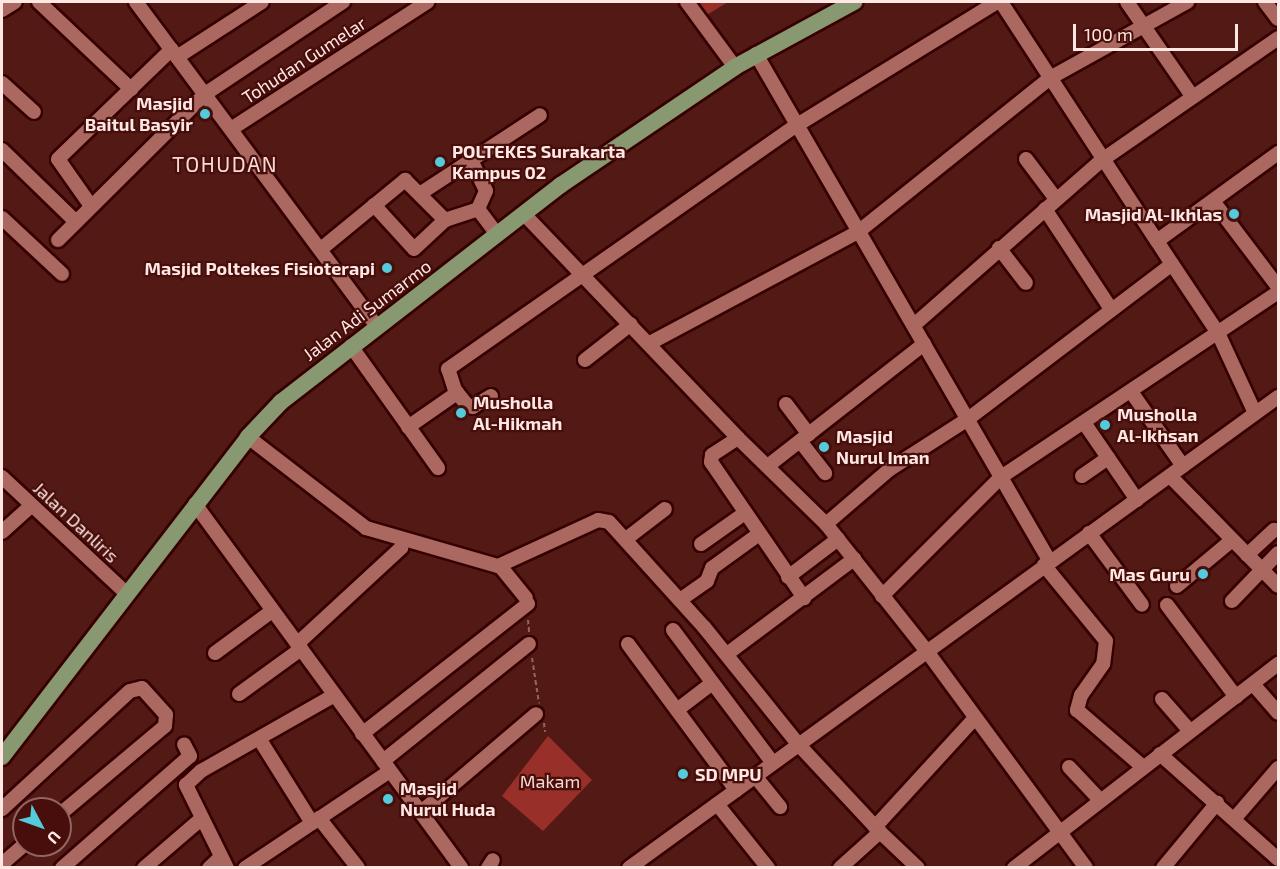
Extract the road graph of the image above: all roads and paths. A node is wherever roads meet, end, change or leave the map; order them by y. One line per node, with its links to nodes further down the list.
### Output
1 (15, 2): 13 (street)
2 (39, 2): 22 (street)
3 (262, 2): 17 (street)
4 (343, 2): 23 (street)
5 (427, 2): 28 (street, Tohudan Gumelar)
6 (687, 2): 19 (street)
7 (854, 2): 18 (main road, Jalan Adi Sumarmo)
8 (999, 2): 20 (street); 27 (street)
9 (1127, 2): 15 (street)
10 (1186, 2): 15 (street)
11 (1265, 2): 14 (street)
12 (144, 4): 17 (street)
13 (2, 10)
14 (1278, 18)
15 (1145, 26): 20 (street); 24 (street)
16 (1278, 38): 24 (street)
17 (175, 53): 22 (street); 23 (street)
18 (756, 54): 19 (main road, Jalan Adi Sumarmo); 27 (street)
19 (735, 67): 40 (main road, Jalan Adi Sumarmo)
20 (1050, 78): 31 (street); 45 (street)
21 (2, 83): 25 (street)
22 (131, 89): 38 (street)
23 (205, 94): 28 (street); 38 (street)
24 (1192, 96): 31 (street)
25 (34, 112)
26 (540, 115): 33 (street)
27 (797, 125): 45 (street); 52 (street)
28 (231, 129): 49 (street)
29 (2, 150): 43 (street)
30 (1026, 159): 35 (street)
31 (1102, 160): 35 (street); 47 (street)
32 (1276, 161): 36 (street)
33 (472, 162): 34 (street); 44 (street)
34 (421, 193): 37 (street); 42 (street)
35 (1056, 199): 39 (street)
36 (1213, 201): 47 (street); 54 (street)
37 (374, 205): 42 (street); 49 (street)
38 (91, 206): 43 (street)
39 (1045, 209): 48 (street); 56 (street)
40 (524, 214): 44 (main road, Jalan Adi Sumarmo); 52 (street)
41 (2, 218): 51 (street)
42 (445, 220): 44 (street)
43 (76, 222): 46 (street)
44 (488, 222): 57 (main road, Jalan Adi Sumarmo)
45 (858, 232): 59 (street); 61 (street)
46 (58, 240)
47 (1157, 241): 50 (street)
48 (999, 248): 53 (street); 59 (street)
49 (321, 249): 57 (street)
50 (1172, 264): 56 (street); 60 (street)
51 (62, 274)
52 (583, 274): 58 (street); 65 (street)
53 (1026, 282)
54 (1278, 287)
55 (1278, 292): 60 (street)
56 (1111, 309): 71 (street)
57 (371, 320): 63 (main road, Jalan Adi Sumarmo)
58 (631, 324): 61 (street); 64 (street)
59 (914, 325): 62 (street)
60 (1218, 333): 66 (street); 70 (street)
61 (650, 343): 76 (street)
62 (924, 344): 71 (street); 75 (street)
63 (351, 346): 73 (street); 74 (main road, Jalan Adi Sumarmo)
64 (585, 360)
65 (457, 393): 67 (street); 73 (street)
66 (1132, 393): 72 (street); 79 (street)
67 (491, 396)
68 (1278, 397): 70 (street)
69 (786, 404): 75 (street)
70 (1256, 414): 79 (street)
71 (968, 419): 85 (street); 91 (street)
72 (1085, 424): 77 (street); 85 (street)
73 (408, 427): 80 (street)
74 (248, 437): 87 (main road, Jalan Adi Sumarmo); 105 (street)
75 (805, 437): 78 (street); 81 (street)
76 (738, 438): 78 (street); 90 (street)
77 (1108, 458): 82 (street); 86 (street)
78 (769, 465): 91 (street)
79 (1183, 466): 83 (street)
80 (438, 468)
81 (825, 473)
82 (1082, 476)
83 (1170, 476): 86 (street); 98 (street)
84 (2, 477): 88 (street, Jalan Danliris)
85 (1001, 477): 104 (street); 111 (street)
86 (1137, 500): 94 (street)
87 (195, 504): 110 (main road, Jalan Adi Sumarmo); 118 (street)
88 (32, 505): 93 (street); 110 (street, Jalan Danliris)
89 (665, 508): 96 (street)
90 (745, 513): 95 (street); 99 (street)
91 (826, 524): 97 (street)
92 (1274, 530): 102 (street)
93 (2, 532)
94 (1089, 533): 104 (street); 116 (street)
95 (759, 534): 107 (street); 113 (street)
96 (626, 539): 105 (street); 113 (street)
97 (838, 539): 103 (street); 107 (street)
98 (1232, 540): 102 (street); 108 (street)
99 (701, 544)
100 (401, 548): 122 (street)
101 (1278, 553): 106 (street)
102 (1247, 555): 106 (street)
103 (854, 559): 111 (street); 112 (street)
104 (1047, 563): 123 (street); 148 (street)
105 (500, 566): 114 (street)
106 (1262, 569): 109 (street); 115 (street)
107 (788, 577): 112 (street)
108 (1177, 586)
109 (1278, 586)
110 (126, 593): 144 (main road, Jalan Adi Sumarmo)
111 (882, 596): 123 (street)
112 (804, 598): 125 (street)
113 (680, 600): 125 (street)
114 (527, 601): 120 (path); 139 (street)
115 (1232, 601)
116 (1142, 605)
117 (1167, 605): 131 (street)
118 (272, 611): 122 (street); 124 (street)
119 (673, 630): 127 (street)
120 (529, 644): 135 (path); 146 (street)
121 (628, 644): 133 (street)
122 (299, 646): 129 (street); 130 (street)
123 (926, 650): 136 (street); 142 (street)
124 (215, 653)
125 (727, 654): 142 (street)
126 (1278, 664): 128 (street)
127 (711, 684): 133 (street); 145 (street)
128 (1253, 684): 131 (street); 134 (street)
129 (239, 694)
130 (333, 696): 139 (street); 140 (street)
131 (1236, 697): 137 (street)
132 (1162, 699): 137 (street)
133 (677, 710): 151 (street)
134 (1278, 713)
135 (540, 716): 138 (path); 158 (street)
136 (975, 718): 162 (street); 163 (street)
137 (1189, 730): 143 (street)
138 (545, 732)
139 (362, 734): 146 (street)
140 (260, 740): 160 (street); 161 (street)
141 (184, 744): 166 (street)
142 (798, 744): 145 (street); 162 (street)
143 (1161, 754): 148 (street); 154 (street)
144 (2, 758)
145 (773, 763): 150 (street)
146 (387, 766): 158 (street); 161 (street)
147 (1068, 767): 153 (street)
148 (1143, 767): 153 (street)
149 (1278, 768): 159 (street)
150 (755, 776): 151 (street); 157 (street)
151 (736, 790): 156 (street)
152 (15, 797): 155 (street)
153 (1100, 800): 163 (street)
154 (1217, 803): 159 (street); 178 (street)
155 (72, 804)
156 (717, 804): 172 (street); 173 (street)
157 (780, 807)
158 (421, 812): 171 (street)
159 (1235, 818): 164 (street)
160 (201, 819): 165 (street); 167 (street)
161 (315, 820): 169 (street); 170 (street)
162 (878, 830): 174 (street); 175 (street)
163 (1059, 832): 176 (street); 177 (street)
164 (1278, 859)
165 (224, 862): 168 (street)
166 (62, 867)
167 (144, 867)
168 (209, 867)
169 (245, 867)
170 (358, 867)
171 (461, 867)
172 (629, 867)
173 (768, 867)
174 (840, 867)
175 (918, 867)
176 (1014, 867)
177 (1086, 867)
178 (1163, 867)

